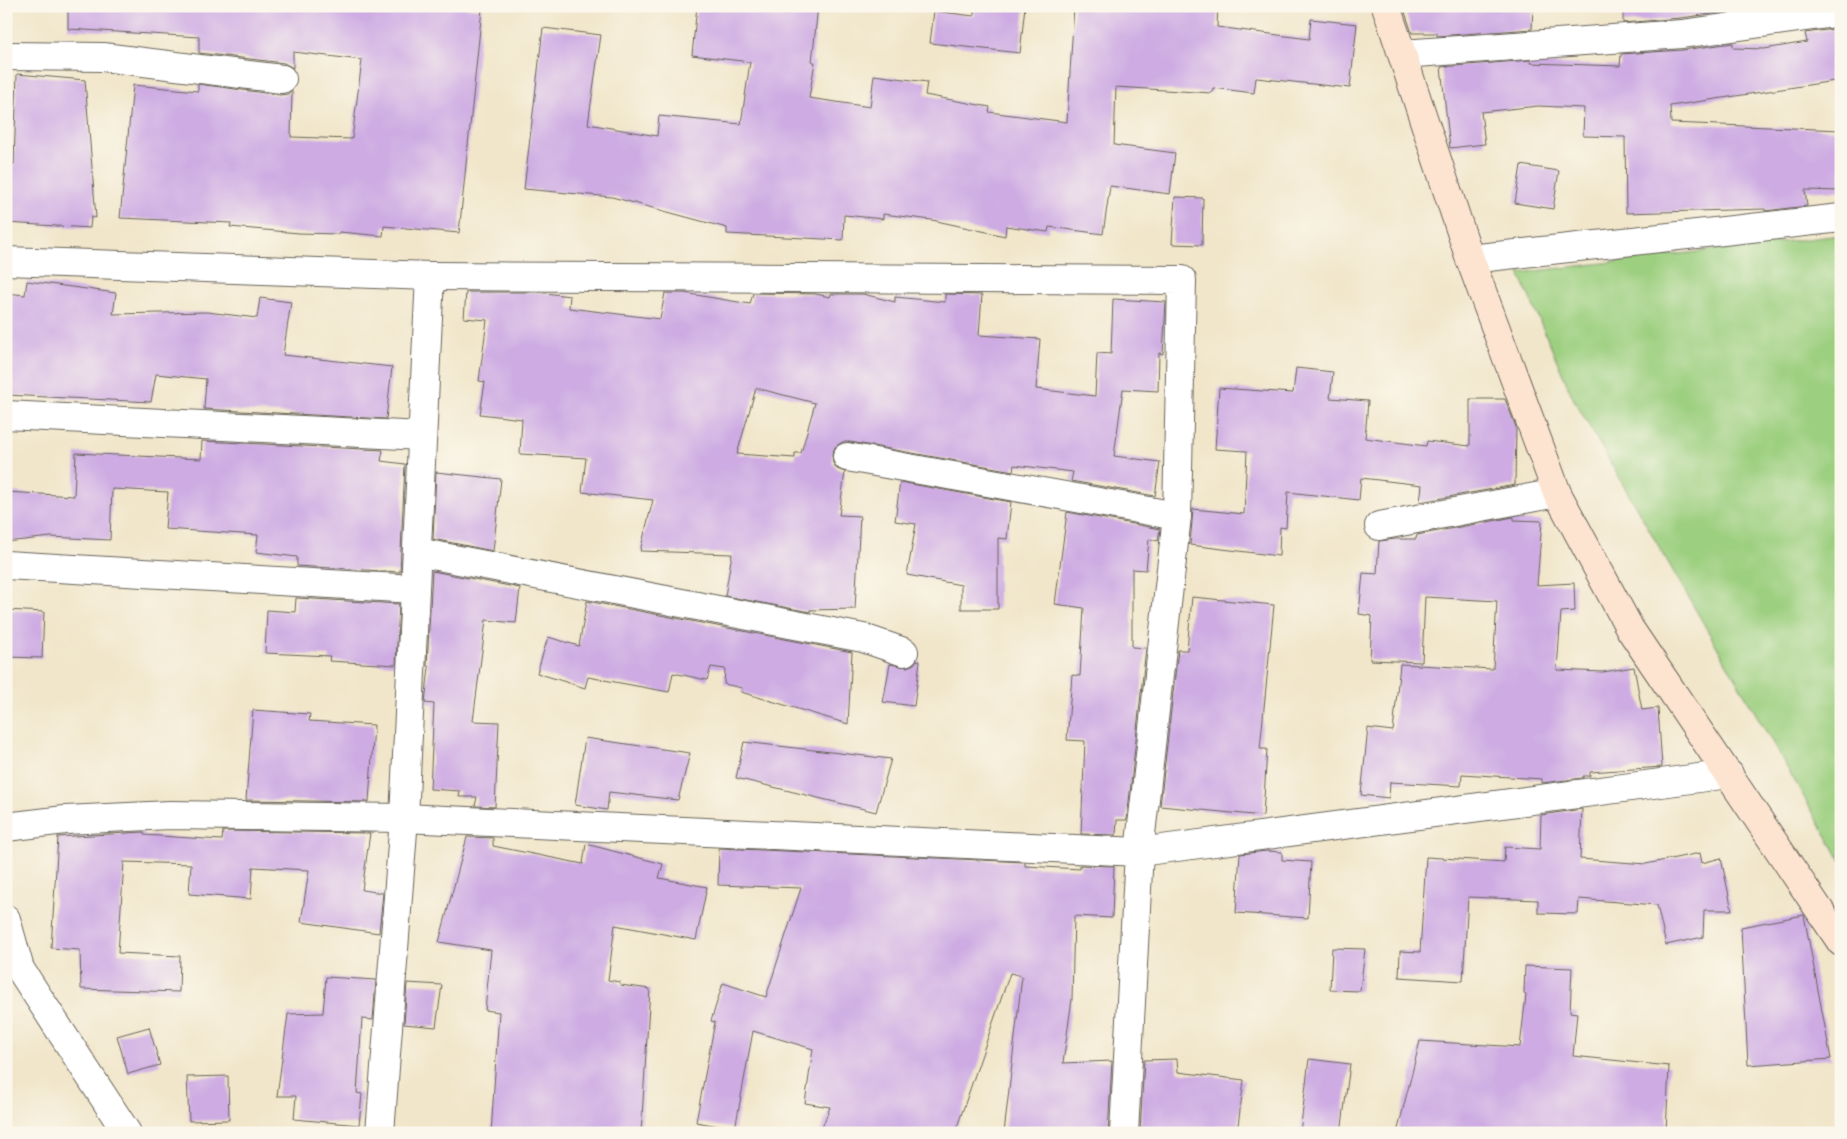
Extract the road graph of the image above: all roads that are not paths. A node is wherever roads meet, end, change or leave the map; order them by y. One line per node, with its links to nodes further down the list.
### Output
1 (1386, 6): 3 (main road)
2 (1841, 14): 3 (street)
3 (1402, 54): 7 (main road)
4 (6, 56): 5 (street)
5 (282, 79)
6 (1841, 218): 7 (street)
7 (1470, 259): 13 (main road)
8 (6, 261): 9 (street)
9 (430, 276): 11 (street); 14 (street)
10 (6, 415): 11 (street)
11 (422, 436): 16 (street)
12 (847, 457): 14 (street)
13 (1557, 493): 15 (street); 20 (main road)
14 (1177, 516): 23 (street)
15 (1379, 526)
16 (417, 552): 18 (street); 19 (street)
17 (6, 565): 18 (street)
18 (415, 589): 21 (street)
19 (904, 652)
20 (1729, 774): 23 (street); 25 (main road)
21 (404, 818): 22 (street); 23 (street); 27 (street)
22 (6, 827)
23 (1139, 852): 28 (street)
24 (6, 919): 26 (street)
25 (1841, 942)
26 (127, 1133)
27 (380, 1133)
28 (1124, 1133)

